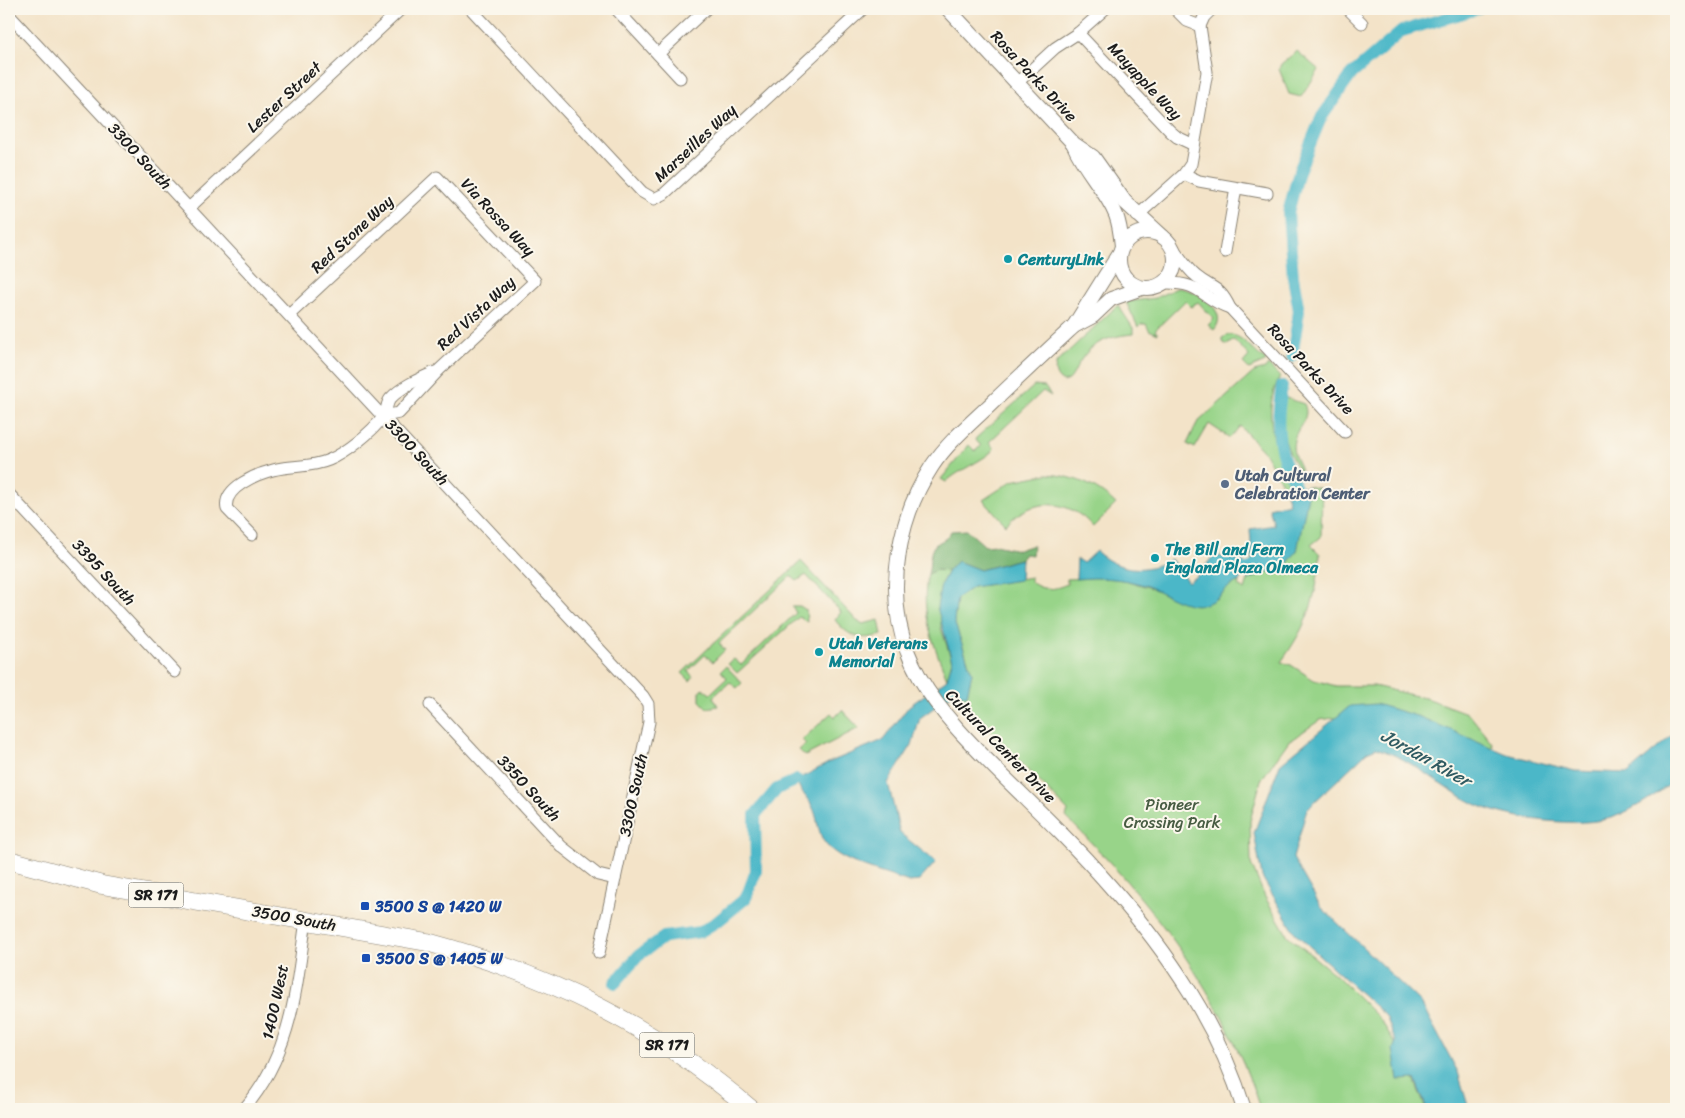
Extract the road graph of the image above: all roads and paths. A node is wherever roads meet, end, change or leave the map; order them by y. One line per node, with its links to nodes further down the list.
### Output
1 (401, 9): 24 (street, Lester Street)
2 (471, 9): 5 (street, Marseilles Way)
3 (616, 9): 15 (street)
4 (706, 9): 15 (street)
5 (863, 9)
6 (948, 9): 17 (street, Rosa Parks Drive)
7 (1105, 9): 14 (street)
8 (1175, 9): 13 (street)
9 (1212, 9): 13 (street)
10 (1348, 9): 12 (street)
11 (9, 15): 24 (street, 3300 South)
12 (1362, 23)
13 (1200, 26): 19 (street)
14 (1078, 32): 17 (street); 19 (street, Mayapple Way)
15 (658, 54): 16 (street)
16 (680, 78)
17 (1017, 83): 18 (street, Rosa Parks Drive)
18 (1074, 144): 25 (street, Rosa Parks Drive); 28 (street, Rosa Parks Drive)
19 (1194, 145): 20 (street)
20 (1184, 174): 22 (street); 25 (street)
21 (437, 177): 30 (street, Via Rossa Way); 34 (street, Red Stone Way)
22 (1236, 188): 23 (street); 29 (street)
23 (1267, 193)
24 (189, 208): 34 (street, 3300 South)
25 (1137, 216): 26 (street, Rosa Parks Drive)
26 (1163, 236): 27 (street); 28 (street)
27 (1173, 248): 31 (street); 33 (street, Rosa Parks Drive)
28 (1121, 249): 32 (street); 35 (street, Cultural Center Drive)
29 (1225, 252)
30 (535, 281): 36 (street, Red Vista Way)
31 (1164, 283): 32 (street); 33 (street, Rosa Parks Drive)
32 (1142, 288): 35 (street, Cultural Center Drive)
33 (1230, 308): 38 (street, Rosa Parks Drive)
34 (289, 315): 37 (street, 3300 South)
35 (1074, 326): 49 (street, Cultural Center Drive)
36 (439, 370): 37 (street, Red Vista Way); 37 (street, Red Vista Way)
37 (384, 416): 40 (street); 44 (street, 3300 South)
38 (1345, 432)
39 (9, 494): 41 (street, 3395 South)
40 (252, 535)
41 (175, 672)
42 (430, 705): 44 (street, 3350 South)
43 (9, 860): 45 (main road, 3500 South / SR 171)
44 (615, 879): 46 (street, 3300 South)
45 (306, 920): 47 (street, 1400 West); 48 (main road, 3500 South / SR 171)
46 (599, 953)
47 (244, 1109)
48 (751, 1109)
49 (1244, 1109)

